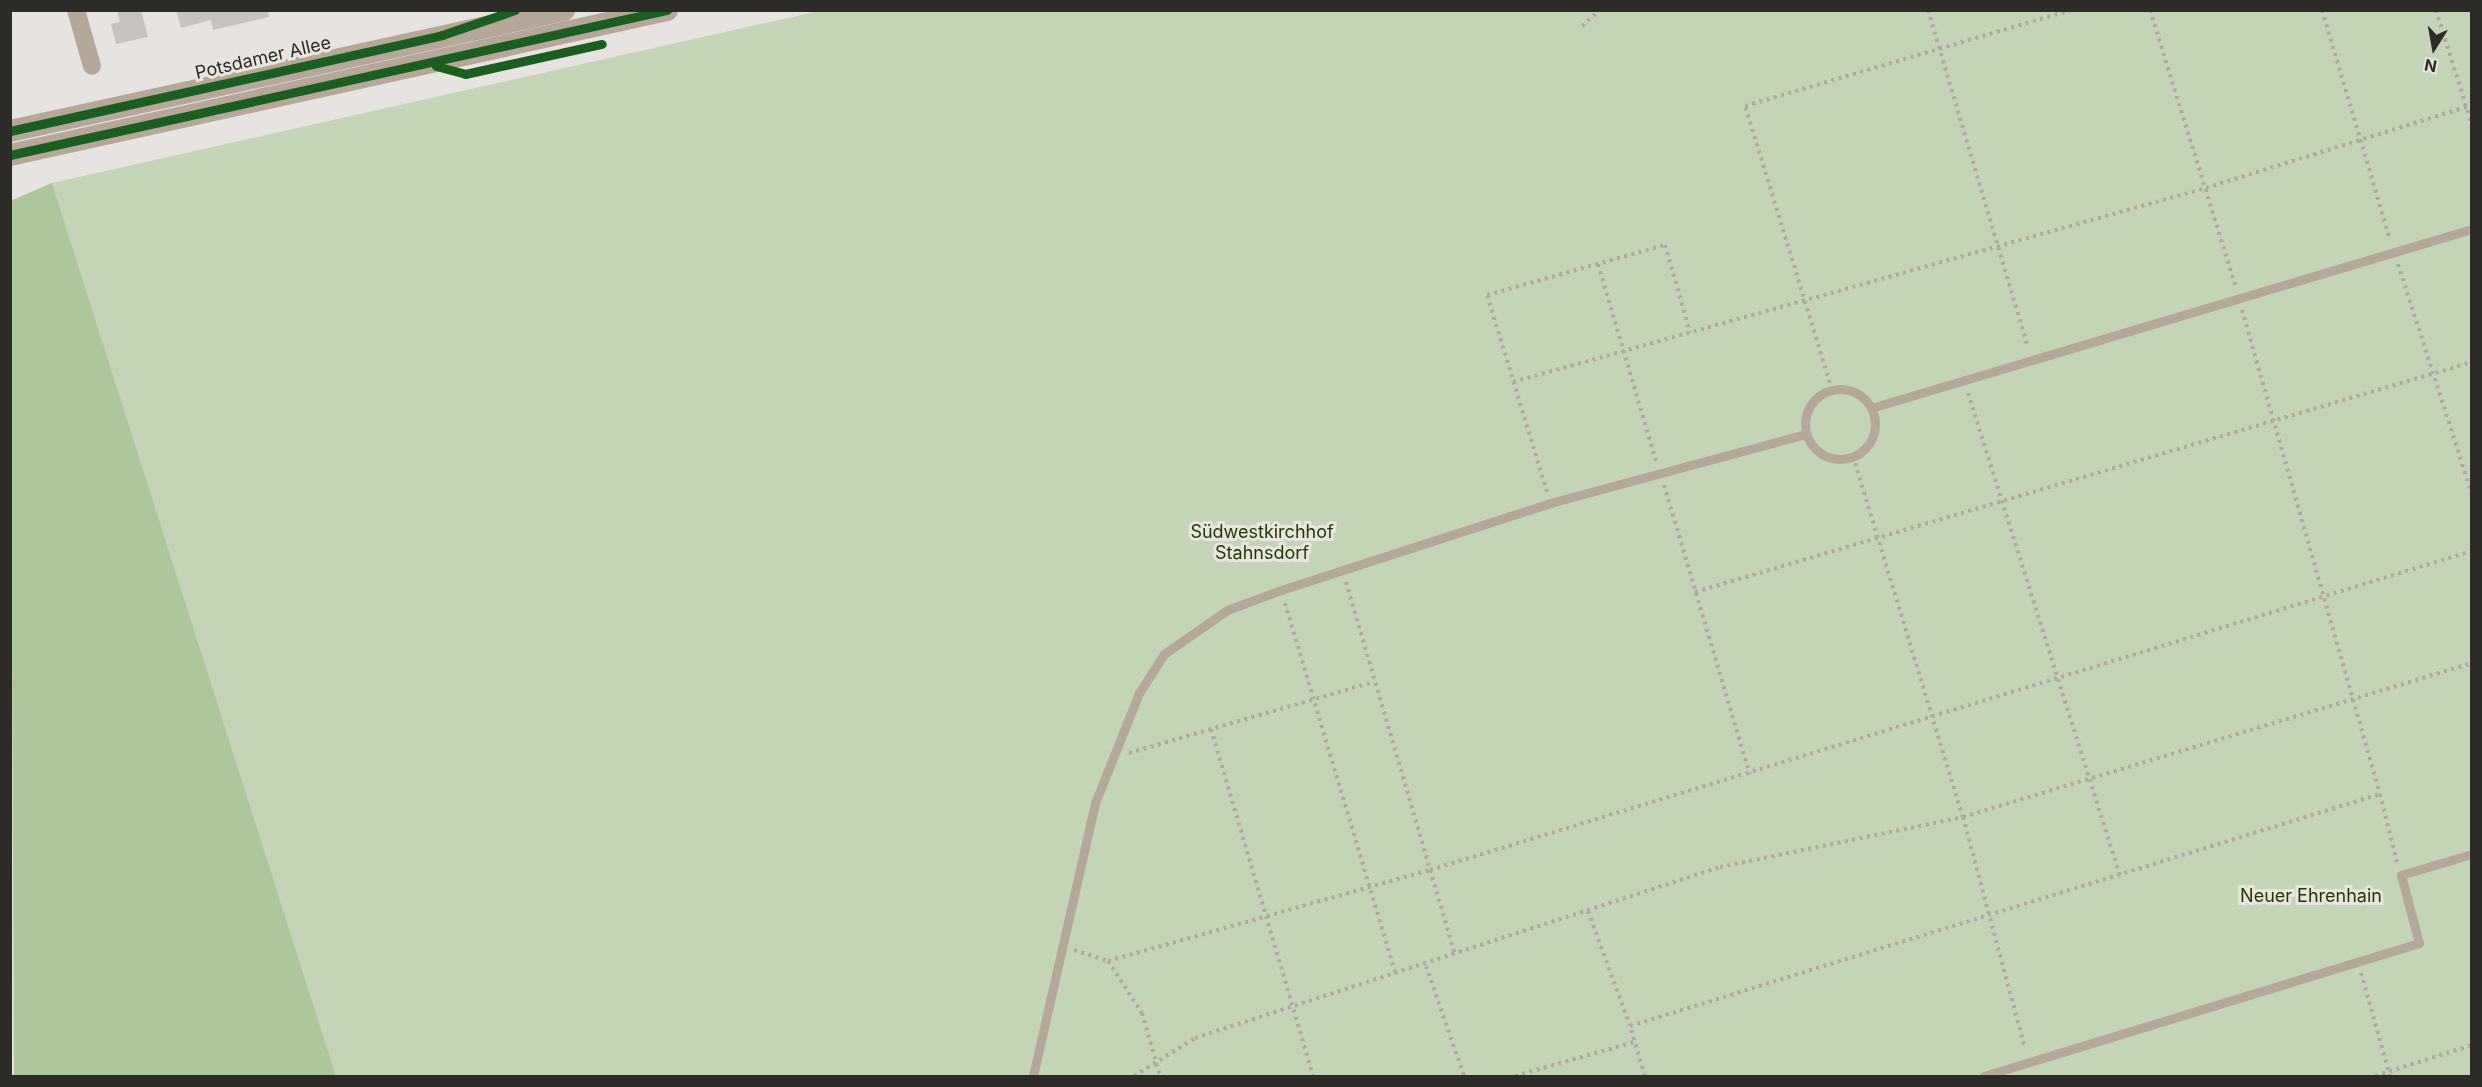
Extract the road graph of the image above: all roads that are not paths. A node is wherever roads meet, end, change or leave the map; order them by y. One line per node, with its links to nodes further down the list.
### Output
1 (76, 10): 6 (street)
2 (564, 10): 4 (street, Potsdamer Allee)
3 (667, 10): 5 (street)
4 (521, 14): 5 (street); 7 (street, Potsdamer Allee)
5 (530, 45): 8 (street)
6 (92, 66)
7 (10, 130)
8 (10, 155)
9 (2472, 229): 10 (lane)
10 (1871, 408): 11 (lane); 11 (lane)
11 (1806, 434): 13 (lane)
12 (2472, 854): 14 (lane)
13 (1033, 1077)
14 (1984, 1077)

